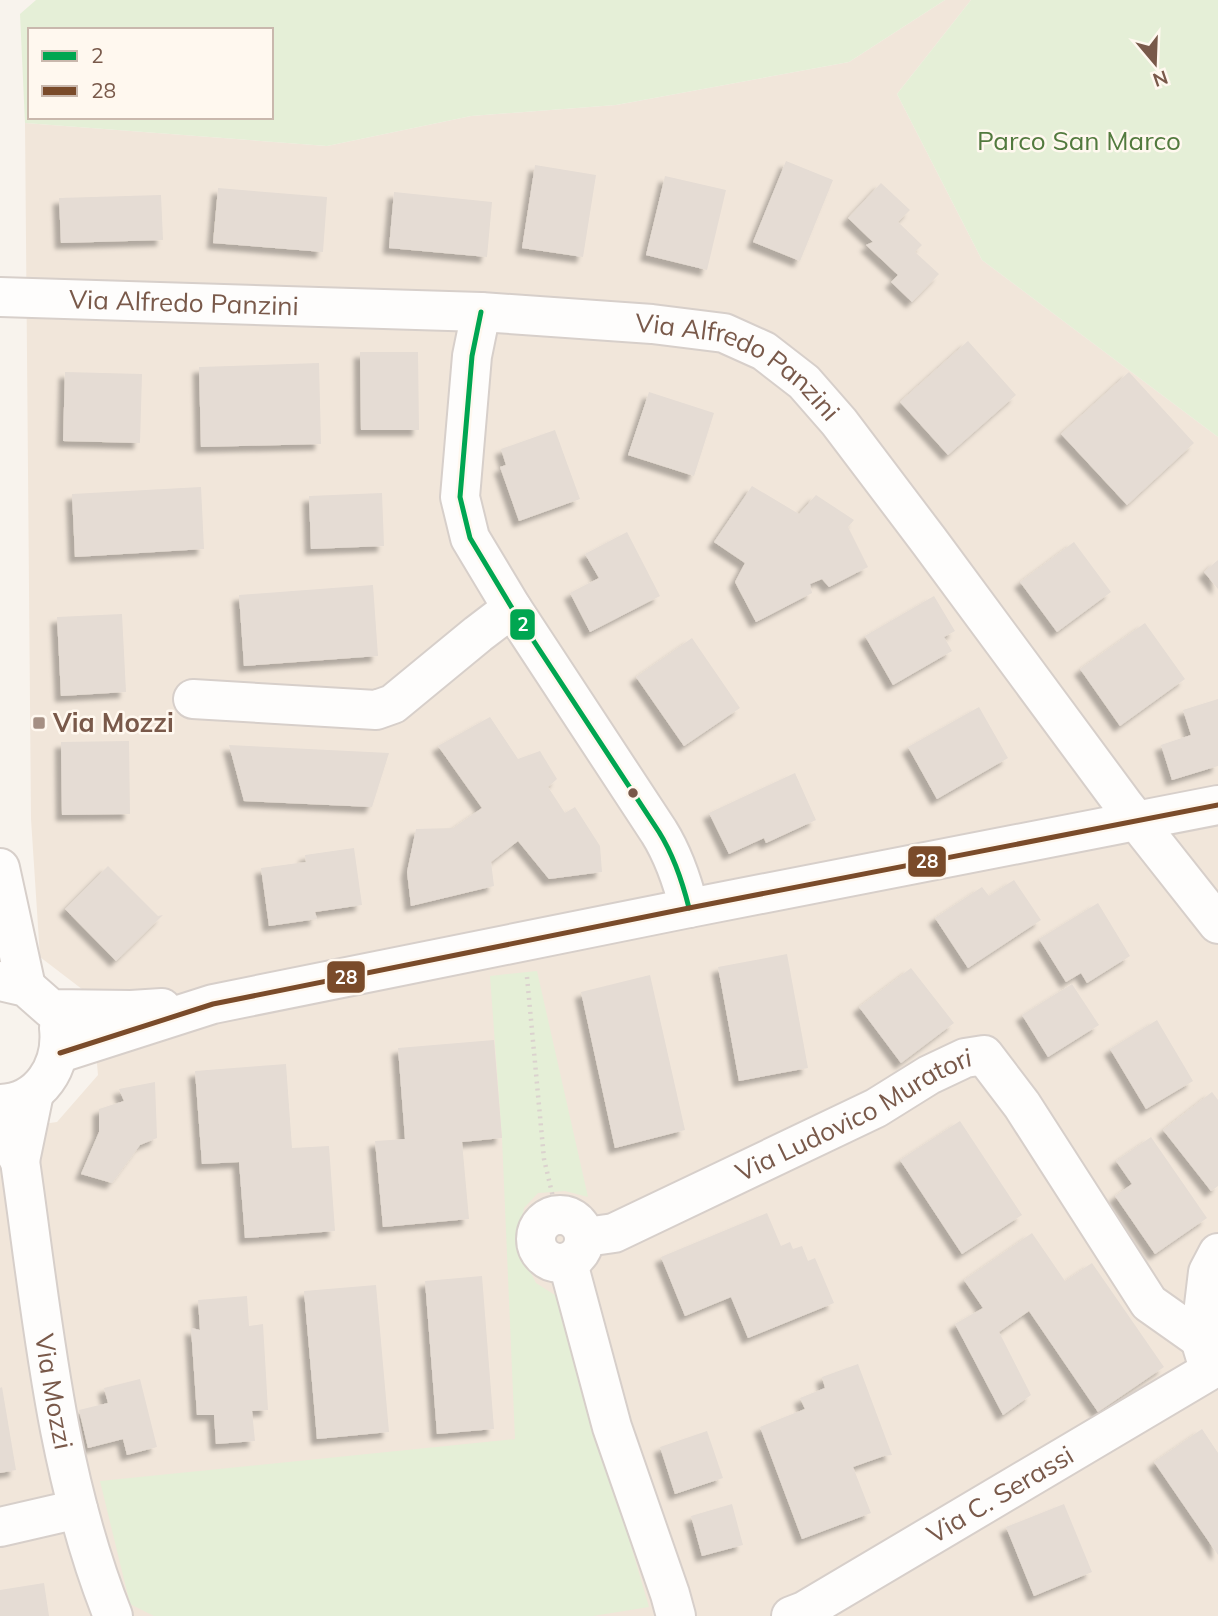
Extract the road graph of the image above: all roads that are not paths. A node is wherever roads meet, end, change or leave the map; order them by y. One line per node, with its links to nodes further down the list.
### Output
1 (0, 297): 2 (street, Via Alfredo Panzini)
2 (481, 312): 3 (street); 6 (street, Via Alfredo Panzini)
3 (512, 608): 4 (street); 8 (street)
4 (193, 699)
5 (1218, 805): 6 (street)
6 (1137, 821): 8 (street); 9 (street, Via Alfredo Panzini)
7 (0, 868): 10 (street)
8 (689, 908): 11 (street)
9 (1218, 924)
10 (26, 992): 11 (street); 12 (street)
11 (213, 1004): 12 (street)
12 (60, 1053): 13 (street)
13 (17, 1099): 15 (street)
14 (0, 1126): 15 (street)
15 (20, 1161): 18 (street, Via Mozzi)
16 (1218, 1253): 17 (street)
17 (1209, 1366): 21 (street, Via Ludovico Muratori); 22 (street, Via C. Serassi)
18 (78, 1510): 19 (street); 20 (street, Via Mozzi)
19 (0, 1527)
20 (113, 1616)
21 (676, 1616)
22 (791, 1616)

